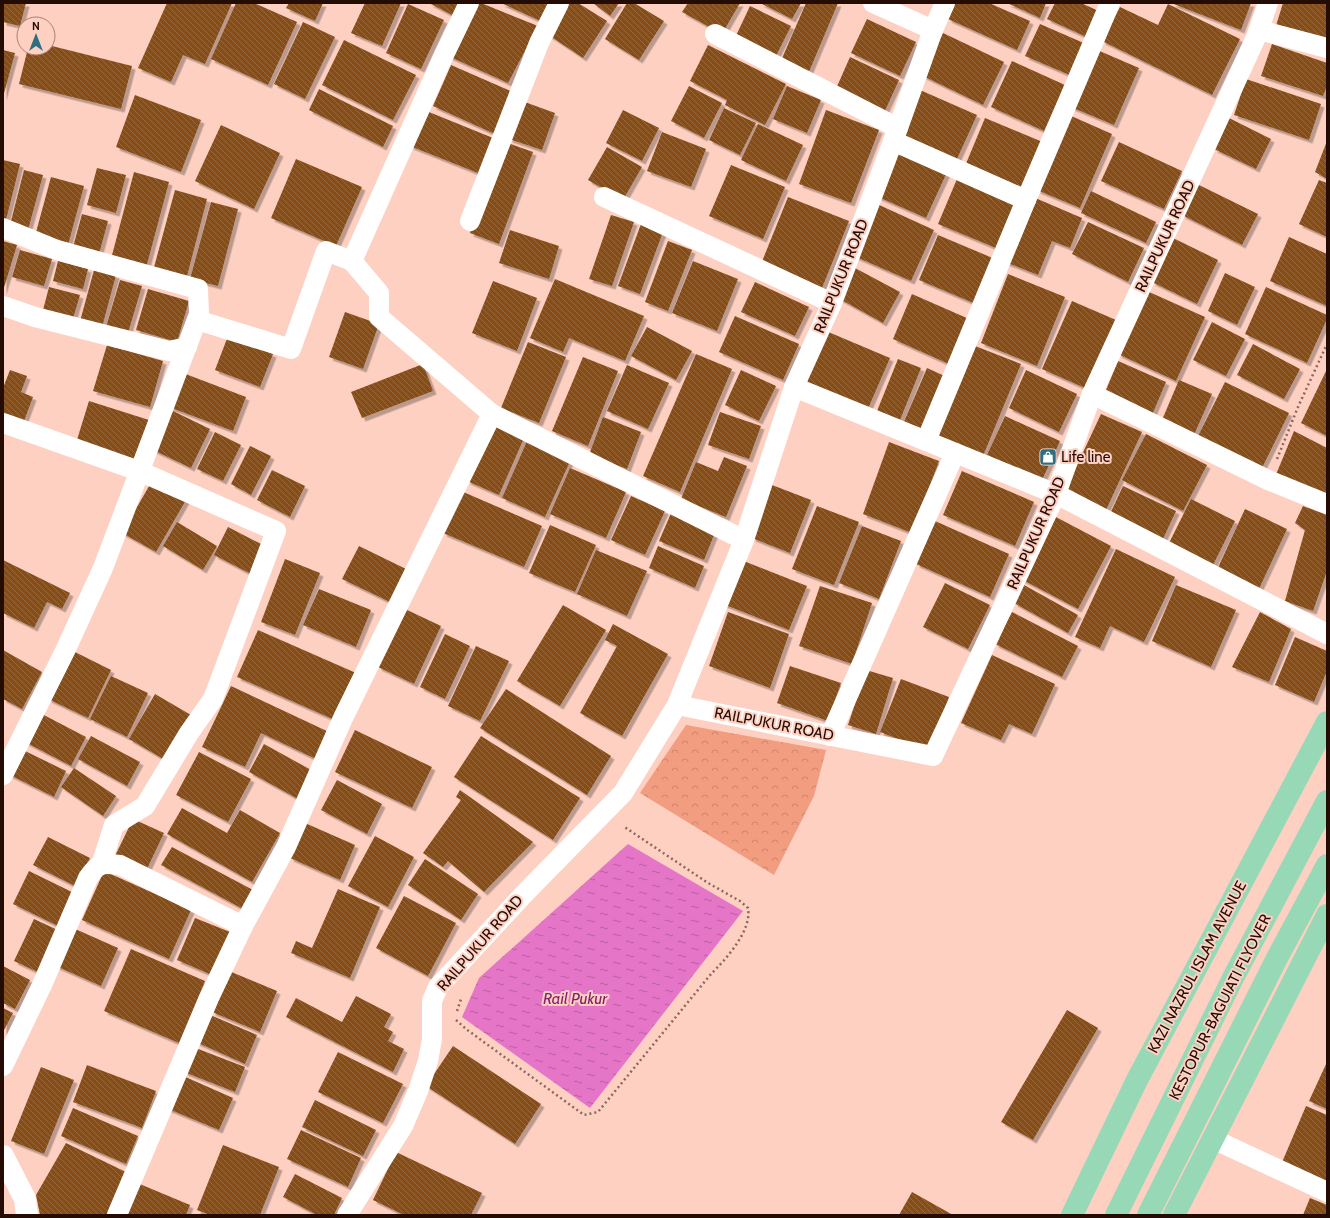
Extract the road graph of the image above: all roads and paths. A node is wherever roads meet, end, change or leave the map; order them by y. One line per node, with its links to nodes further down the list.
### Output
1 (468, 3): 16 (street)
2 (559, 3): 14 (street)
3 (873, 3): 7 (street)
4 (945, 3): 7 (street, RAILPUKUR ROAD)
5 (1110, 3): 13 (street)
6 (1268, 3): 8 (street, RAILPUKUR ROAD)
7 (933, 30): 11 (street, RAILPUKUR ROAD)
8 (1259, 30): 10 (street); 23 (street, RAILPUKUR ROAD)
9 (715, 34): 11 (street)
10 (1327, 48)
11 (896, 134): 13 (street); 17 (street, RAILPUKUR ROAD)
12 (604, 197): 17 (street)
13 (1026, 200): 26 (street)
14 (470, 221)
15 (3, 228): 19 (street)
16 (352, 261): 19 (street); 24 (street)
17 (832, 303): 22 (street, RAILPUKUR ROAD)
18 (3, 306): 21 (street)
19 (197, 320): 21 (street)
20 (1327, 344): 29 (path)
21 (186, 347): 28 (street)
22 (794, 387): 26 (street); 32 (street, RAILPUKUR ROAD)
23 (1092, 394): 29 (street); 30 (street, RAILPUKUR ROAD)
24 (492, 414): 32 (street); 42 (street)
25 (3, 423): 28 (street)
26 (926, 441): 27 (street)
27 (955, 453): 30 (street); 36 (street)
28 (139, 471): 37 (street); 40 (street)
29 (1268, 480): 31 (street)
30 (1056, 494): 33 (street); 36 (street, RAILPUKUR ROAD)
31 (1327, 504)
32 (744, 540): 34 (street, RAILPUKUR ROAD)
33 (1327, 634)
34 (677, 705): 36 (street, RAILPUKUR ROAD); 38 (street, RAILPUKUR ROAD)
35 (1327, 722): 54 (main road, KAZI NAZRUL ISLAM AVENUE)
36 (830, 736)
37 (3, 775)
38 (616, 800): 46 (path); 53 (street, RAILPUKUR ROAD)
39 (1327, 801): 55 (main road, KESTOPUR-BAGUIATI FLYOVER)
40 (101, 865): 42 (street); 47 (street)
41 (1327, 865): 56 (main road, KESTOPUR-BAGUIATI FLYOVER)
42 (243, 926): 52 (street)
43 (1324, 926): 48 (main road)
44 (462, 997): 45 (path)
45 (456, 1012)
46 (456, 1019)
47 (3, 1066)
48 (1213, 1139): 50 (street); 57 (main road)
49 (3, 1156): 51 (street)
50 (1327, 1192)
51 (27, 1215)
52 (117, 1215)
53 (347, 1215)
54 (1072, 1215)
55 (1116, 1215)
56 (1148, 1215)
57 (1174, 1215)

